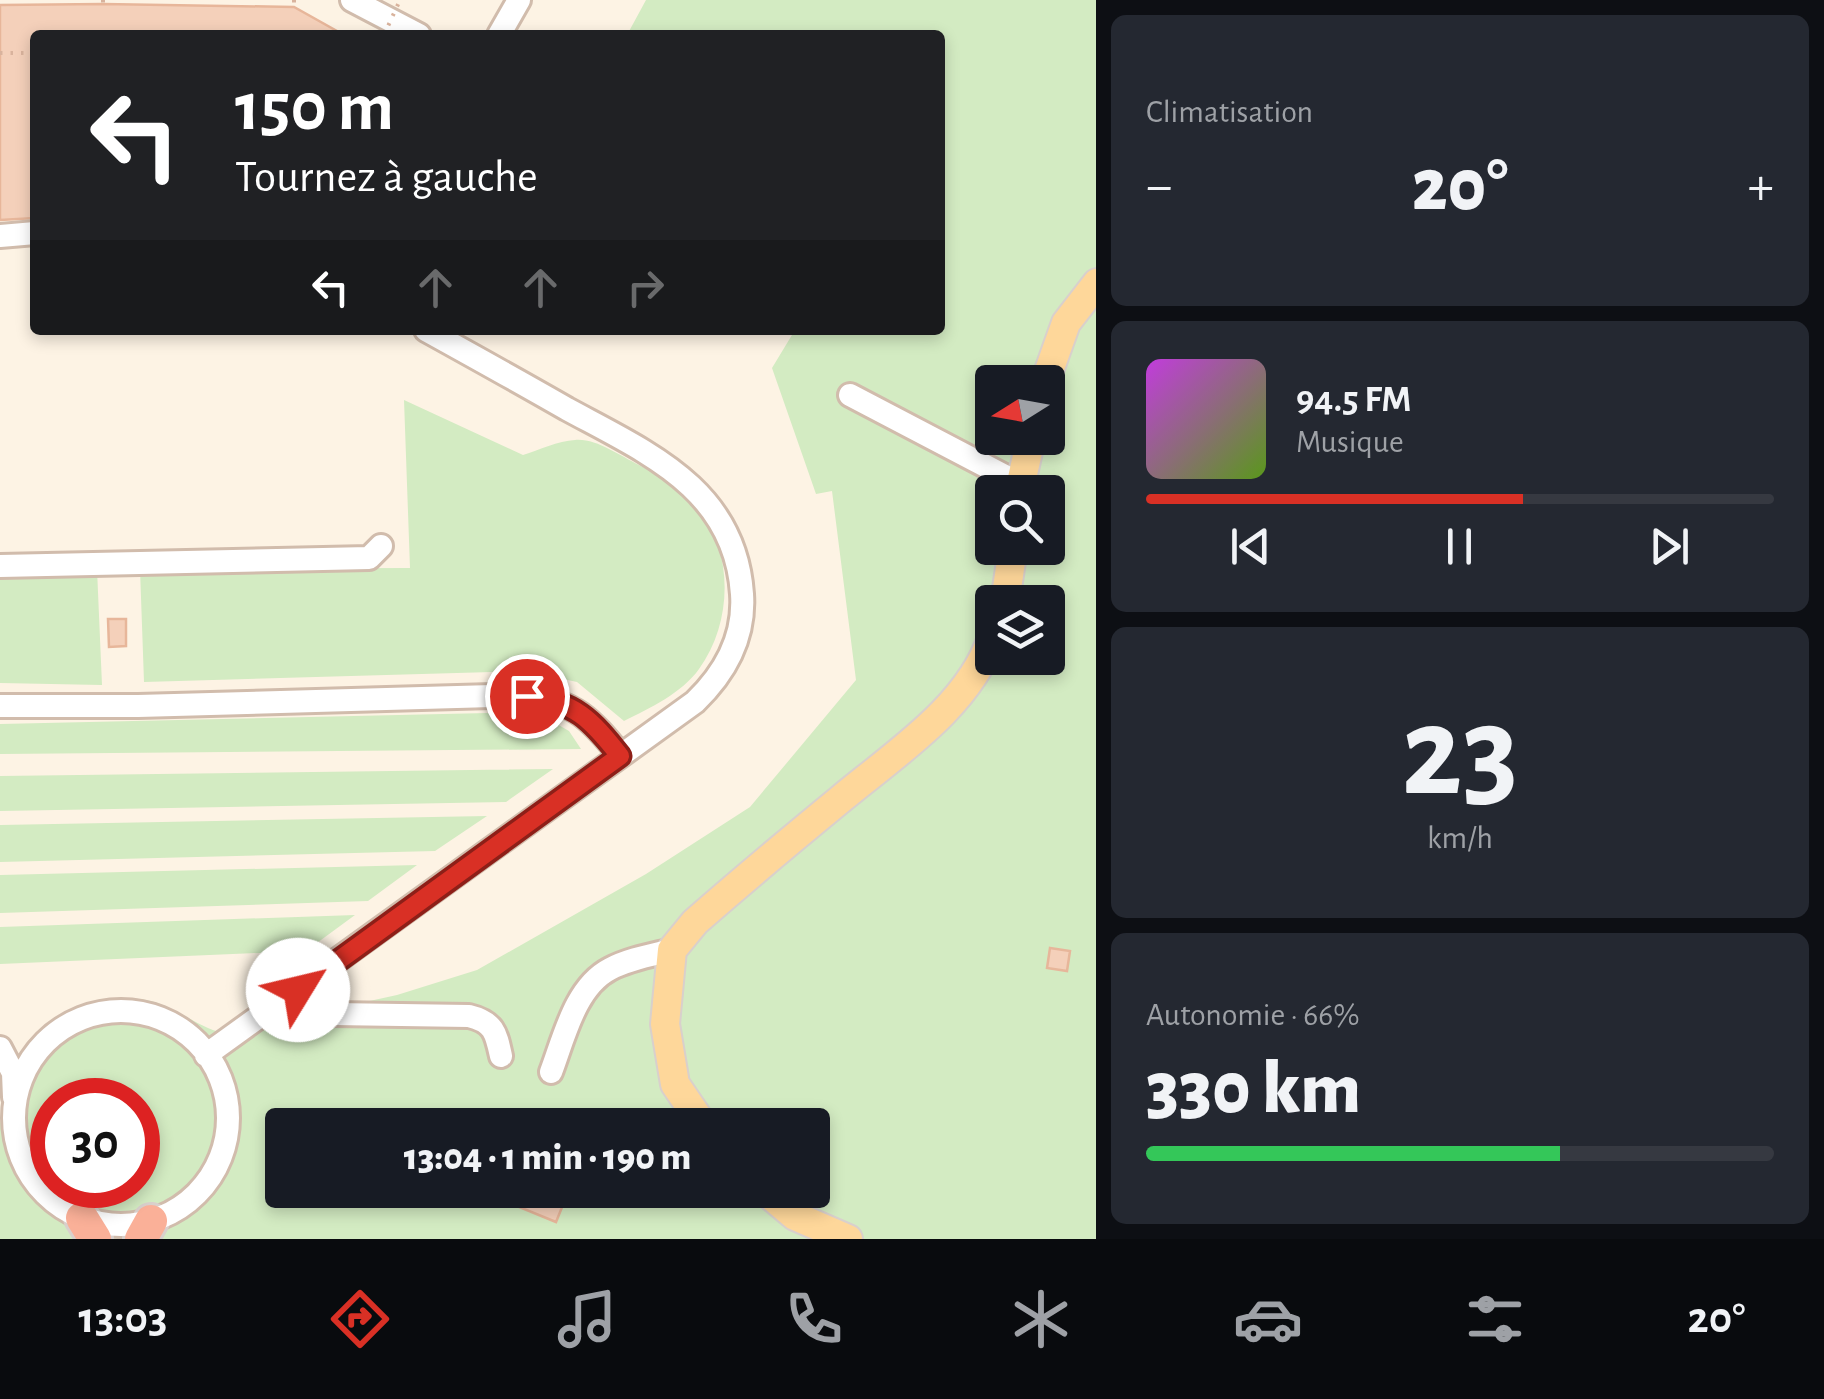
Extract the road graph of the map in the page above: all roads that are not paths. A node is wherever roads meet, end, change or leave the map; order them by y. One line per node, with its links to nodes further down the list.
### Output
1 (352, 0): 3 (street)
2 (519, 0): 4 (street)
3 (409, 30)
4 (502, 30)
5 (30, 233): 6 (street)
6 (0, 236)
7 (1096, 283): 9 (main road)
8 (435, 335): 16 (street)
9 (1052, 365)
10 (850, 395): 11 (street)
11 (996, 475)
12 (381, 546): 13 (street)
13 (0, 566)
14 (975, 672): 17 (main road)
15 (0, 706): 16 (street)
16 (620, 756): 18 (street)
17 (672, 950): 22 (street); 24 (main road)
18 (265, 1013): 20 (street); 21 (street)
19 (0, 1048): 23 (street)
20 (206, 1055): 23 (street); 28 (street)
21 (501, 1056)
22 (551, 1072)
23 (15, 1104): 25 (street)
24 (691, 1108)
25 (9, 1146): 27 (street)
26 (785, 1208): 29 (main road)
27 (89, 1228): 28 (street)
28 (146, 1230)
29 (848, 1239)

